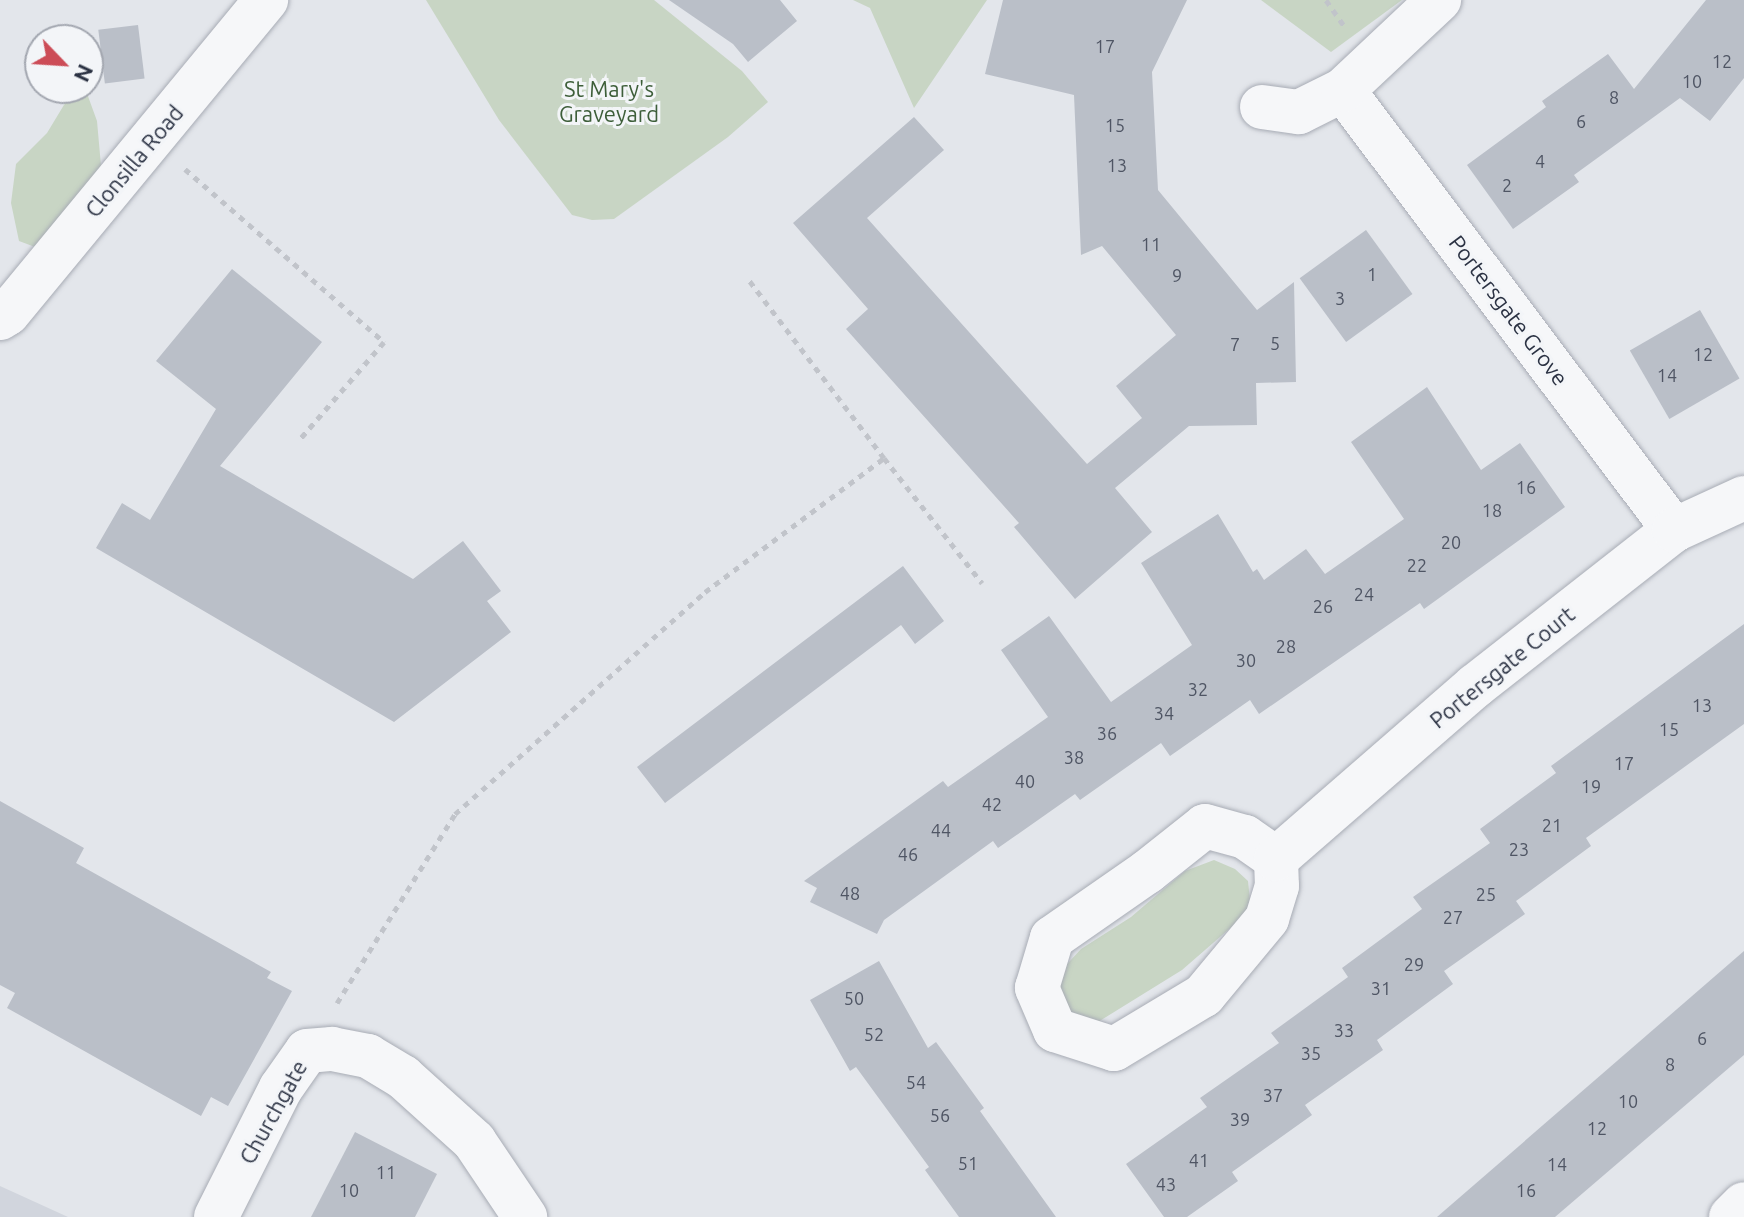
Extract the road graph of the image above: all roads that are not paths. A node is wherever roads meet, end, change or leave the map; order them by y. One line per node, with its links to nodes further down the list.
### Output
1 (266, 0): 5 (street, Clonsilla Road)
2 (1439, 0): 3 (street)
3 (1343, 90): 4 (street); 7 (street, Portersgate Grove)
4 (1262, 107)
5 (0, 318)
6 (1744, 498): 7 (street, Portersgate Court)
7 (1674, 530): 8 (street, Portersgate Court)
8 (1276, 859): 8 (street)
9 (1744, 1204): 12 (street)
10 (216, 1217): 11 (street, Churchgate)
11 (525, 1217)
12 (1731, 1217)

